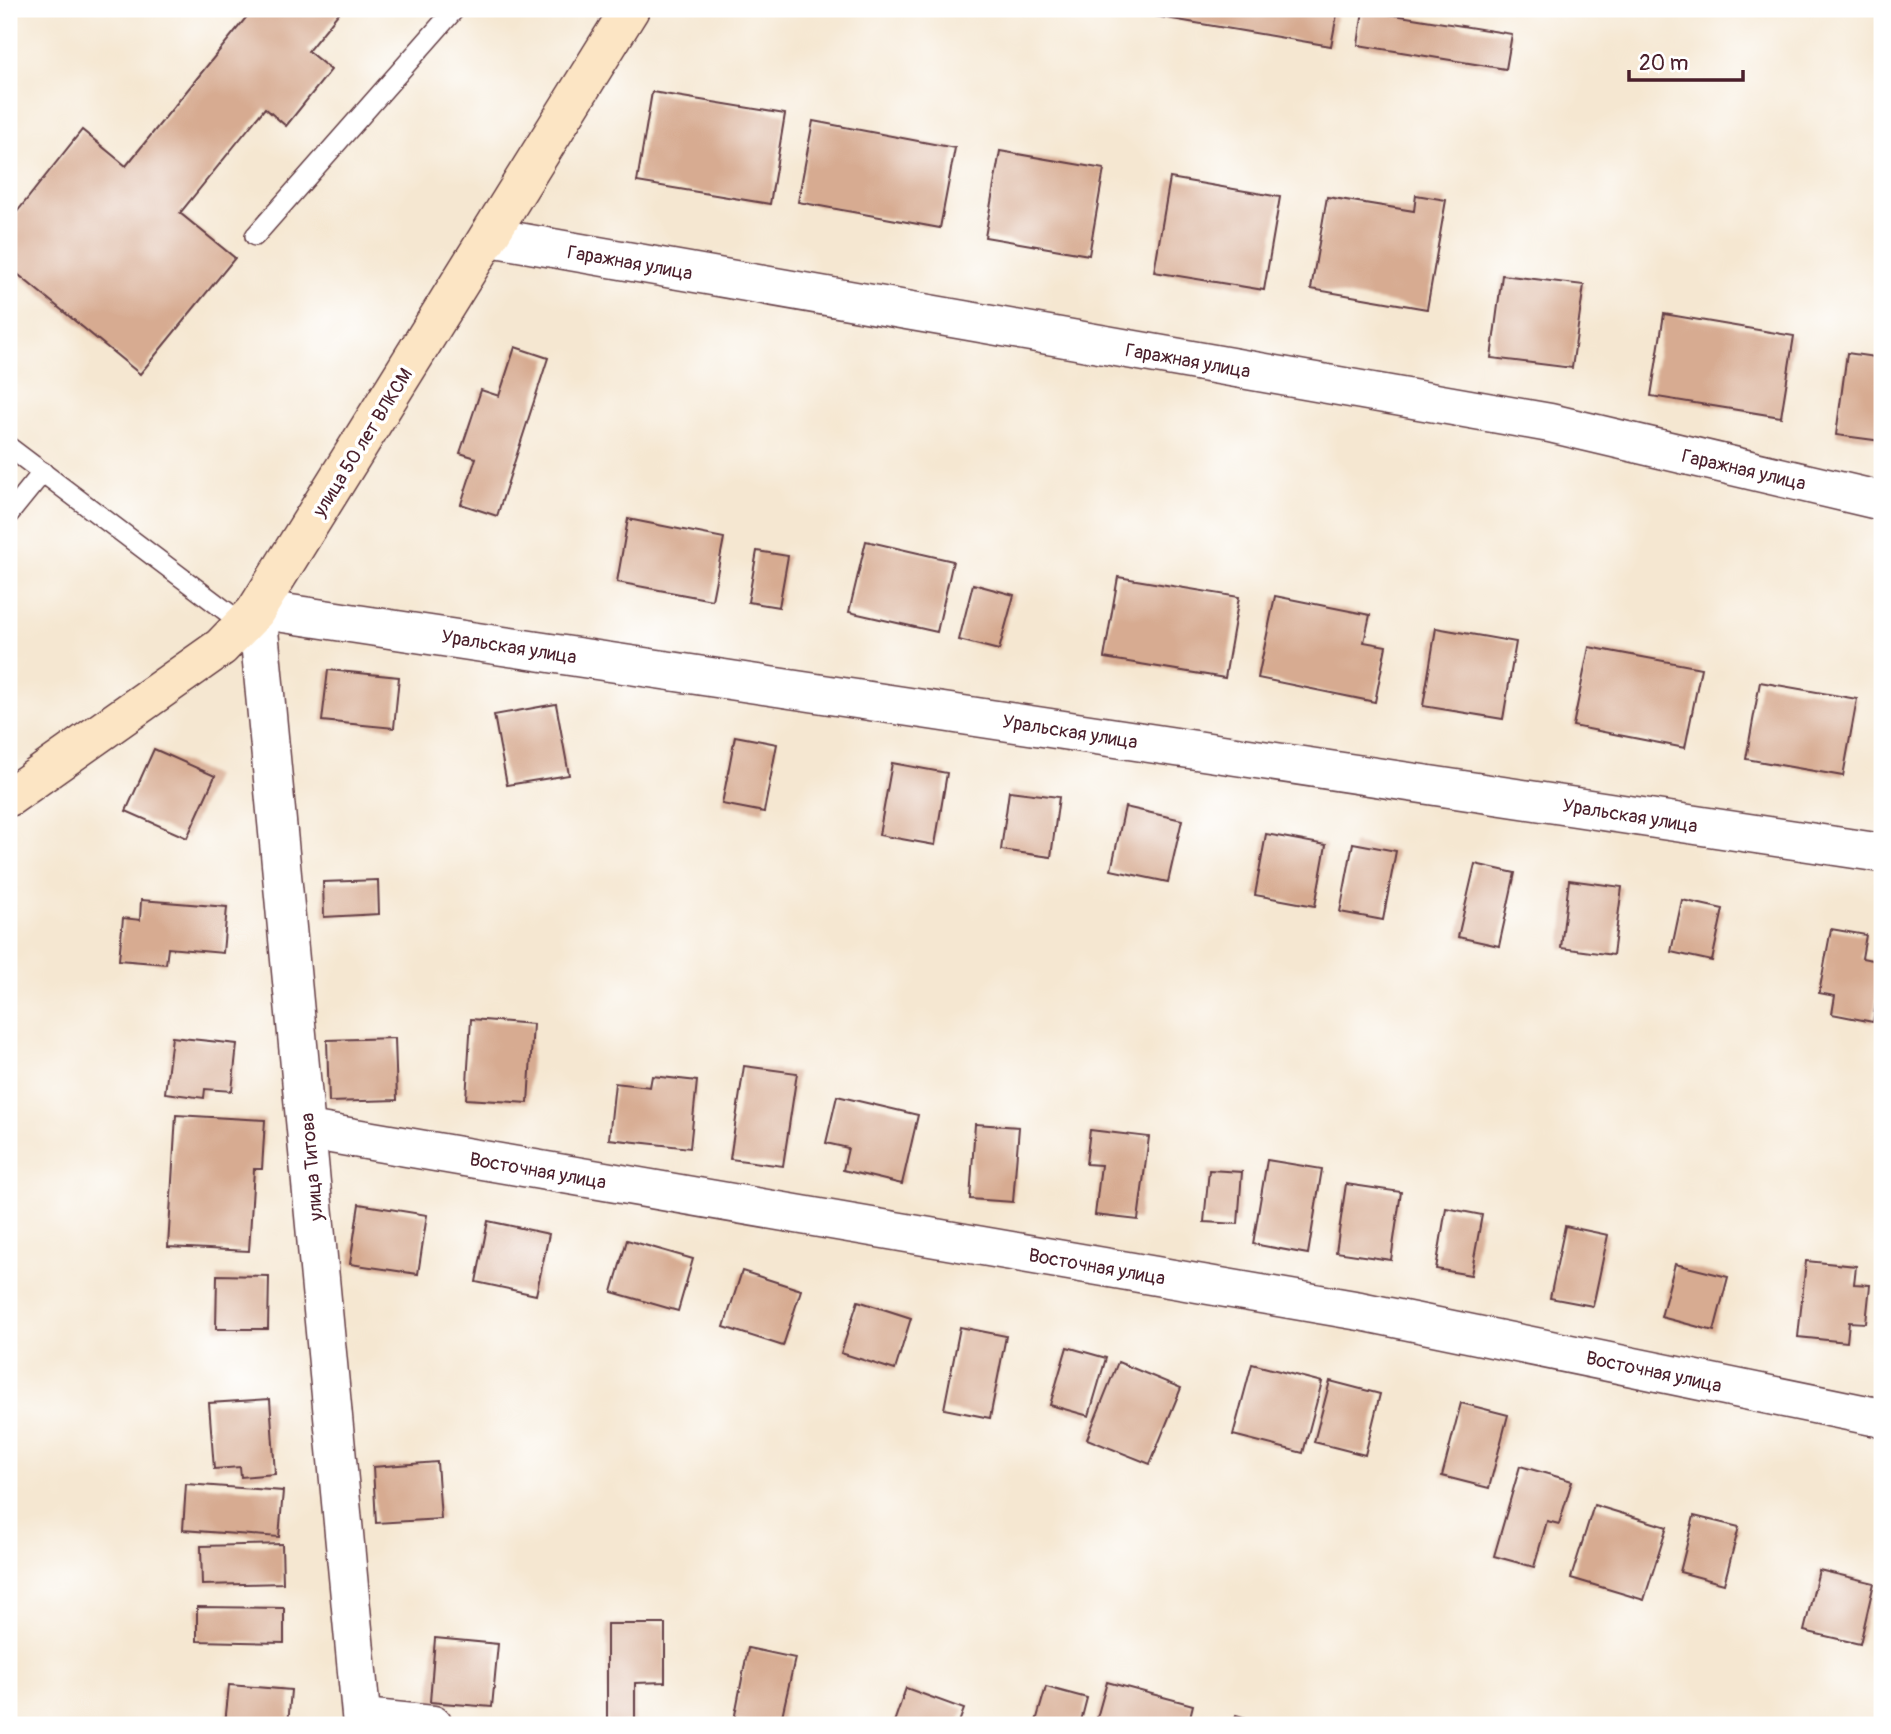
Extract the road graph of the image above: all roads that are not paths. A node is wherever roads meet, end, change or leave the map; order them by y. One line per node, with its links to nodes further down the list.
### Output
1 (455, 9): 3 (lane)
2 (630, 9): 4 (street, улица 50 лет ВЛКСМ)
3 (255, 236)
4 (490, 237): 7 (street, Гаражная улица); 9 (street, улица 50 лет ВЛКСМ)
5 (9, 447): 6 (lane)
6 (43, 472): 8 (lane); 9 (lane)
7 (1882, 501)
8 (9, 514)
9 (250, 616): 10 (street, улица 50 лет ВЛКСМ); 11 (street, Уральская улица); 12 (street, улица Титова)
10 (9, 796)
11 (1882, 853)
12 (308, 1130): 13 (street, Восточная улица); 14 (street, улица Титова)
13 (1882, 1418)
14 (362, 1722): 15 (street)
15 (433, 1725)

